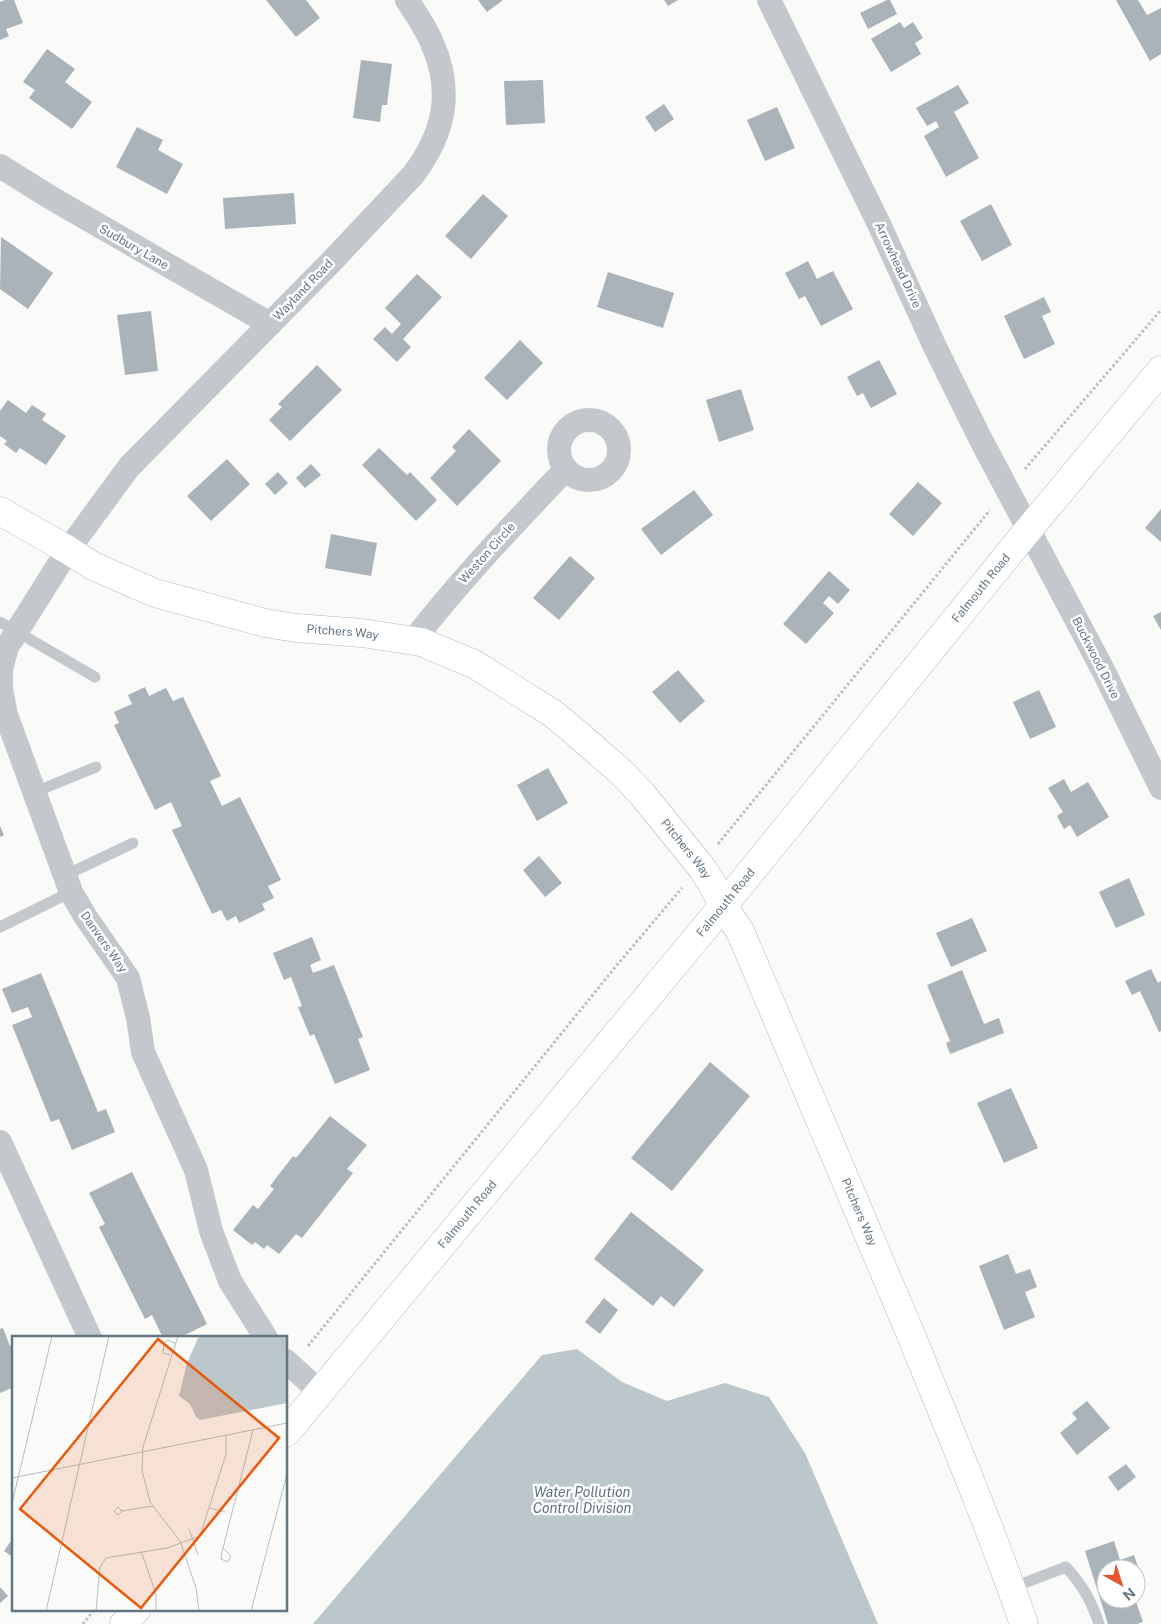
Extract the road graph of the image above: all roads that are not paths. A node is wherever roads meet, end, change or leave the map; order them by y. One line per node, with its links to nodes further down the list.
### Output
1 (407, 0): 4 (street, Wayland Road)
2 (769, 0): 8 (street, Arrowhead Drive)
3 (0, 166): 4 (street, Sudbury Lane)
4 (270, 324): 9 (street, Wayland Road)
5 (1161, 370): 8 (main road, Falmouth Road)
6 (566, 469): 11 (street, Weston Circle)
7 (0, 511): 9 (main road, Pitchers Way)
8 (1029, 529): 14 (street, Buckwood Drive); 18 (main road, Falmouth Road)
9 (68, 550): 10 (street, Danvers Way); 11 (main road, Pitchers Way)
10 (8, 627): 12 (lane); 15 (street, Danvers Way)
11 (413, 641): 18 (main road, Pitchers Way)
12 (95, 677)
13 (96, 766): 15 (lane)
14 (1161, 788)
15 (35, 792): 17 (street, Danvers Way)
16 (133, 843): 17 (lane)
17 (68, 883): 19 (lane); 22 (street, Danvers Way)
18 (723, 906): 24 (main road, Falmouth Road); 26 (main road, Pitchers Way)
19 (0, 927)
20 (0, 1142): 21 (street)
21 (89, 1336)
22 (265, 1336)
23 (289, 1363): 24 (street)
24 (320, 1392): 25 (main road, Falmouth Road)
25 (288, 1431)
26 (1011, 1588): 29 (main road, Pitchers Way); 30 (lane)
27 (134, 1612): 28 (main road)
28 (124, 1624)
29 (1024, 1624)
30 (1099, 1624)

